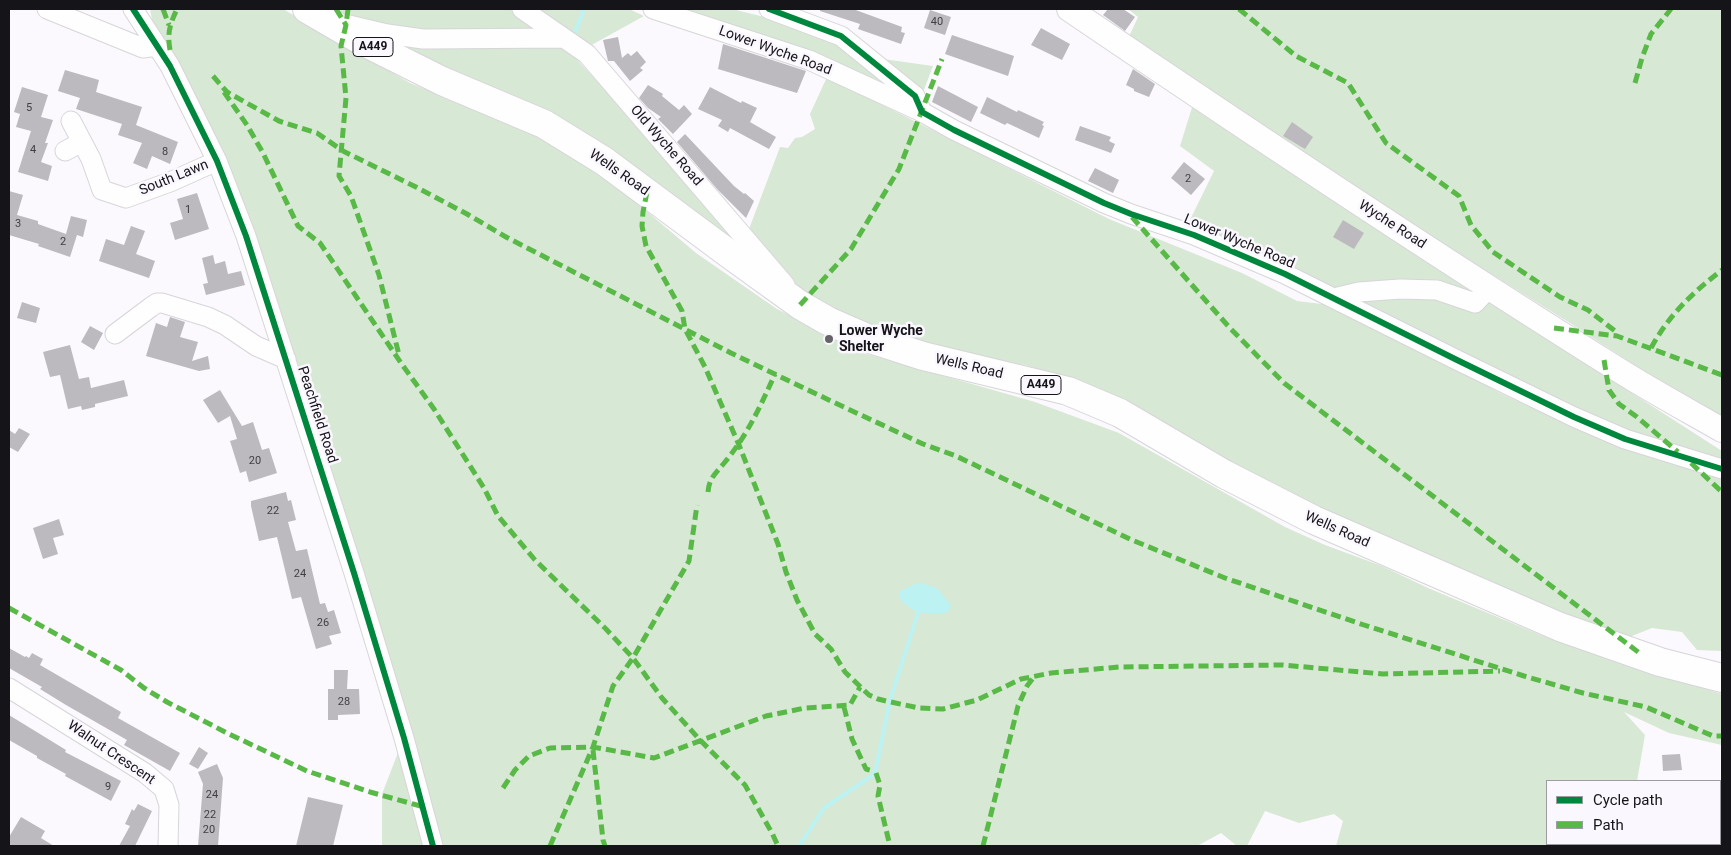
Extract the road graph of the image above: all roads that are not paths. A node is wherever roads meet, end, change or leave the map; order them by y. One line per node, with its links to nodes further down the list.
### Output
1 (47, 9): 9 (street)
2 (133, 9): 9 (street, Peachfield Road)
3 (522, 9): 8 (street, Old Wyche Road)
4 (653, 9): 10 (street, Lower Wyche Road)
5 (768, 9): 10 (street, Lower Wyche Road)
6 (1069, 9): 15 (main road, Wyche Road)
7 (317, 14): 8 (street); 17 (highway, Wells Road / A449)
8 (563, 38): 17 (street, Old Wyche Road)
9 (157, 46): 14 (street, Peachfield Road)
10 (922, 112): 16 (street, Lower Wyche Road)
11 (71, 121): 12 (street, South Lawn)
12 (82, 142): 13 (street); 14 (street, South Lawn)
13 (65, 151)
14 (217, 160): 19 (street, Peachfield Road)
15 (1489, 288): 16 (street); 20 (main road, Wyche Road)
16 (1334, 298): 21 (street, Lower Wyche Road)
17 (794, 300): 22 (highway, Wells Road / A449)
18 (115, 334): 19 (street)
19 (286, 359): 25 (street, Peachfield Road)
20 (1722, 430)
21 (1722, 469)
22 (1722, 678)
23 (9, 688): 24 (street, Walnut Crescent)
24 (168, 846)
25 (433, 846)

